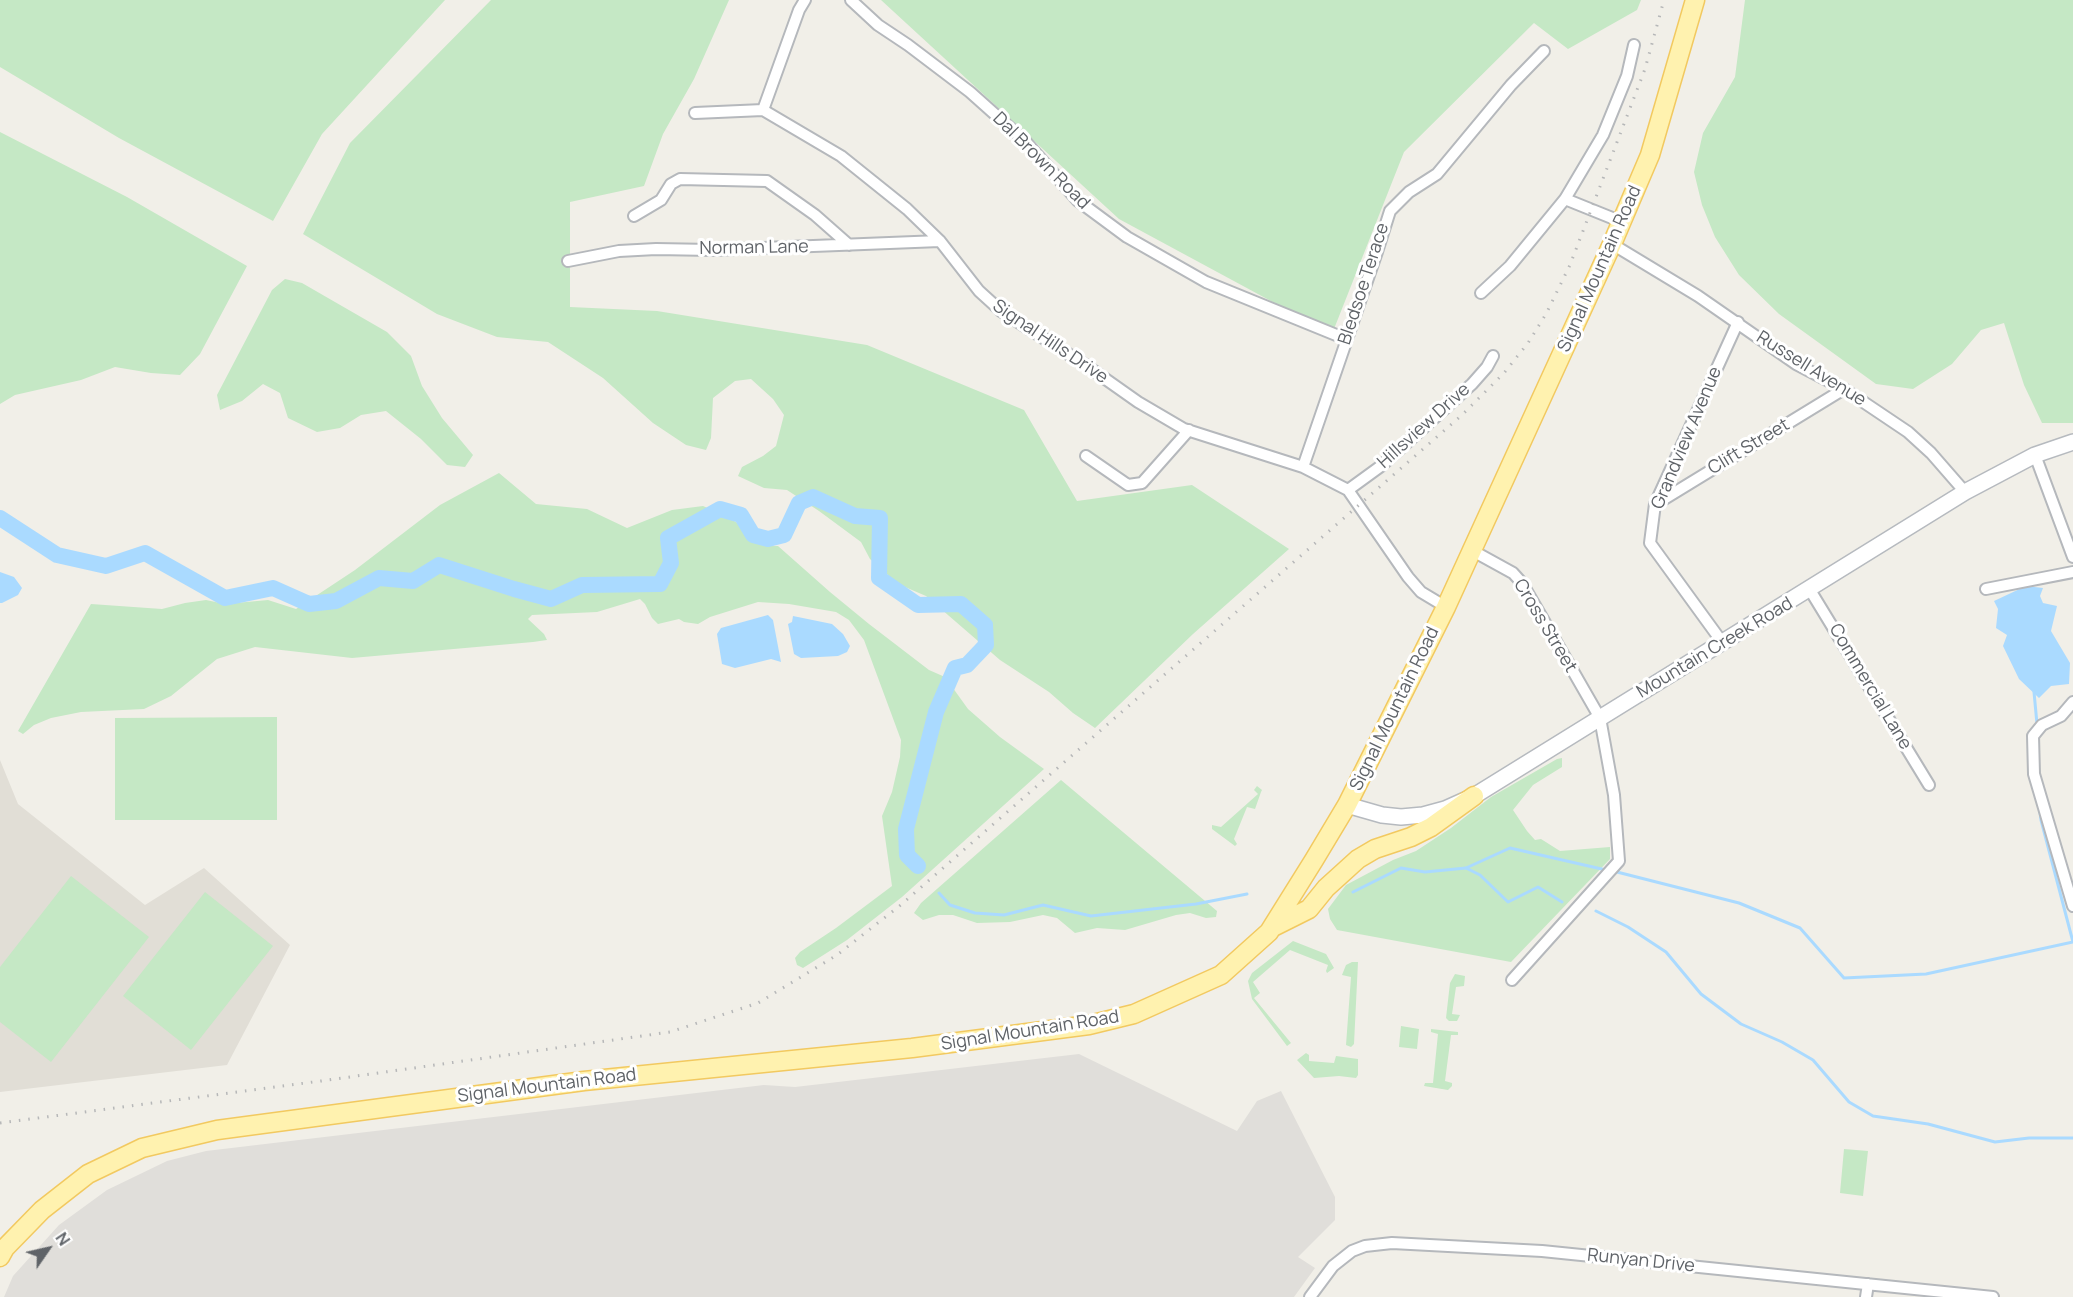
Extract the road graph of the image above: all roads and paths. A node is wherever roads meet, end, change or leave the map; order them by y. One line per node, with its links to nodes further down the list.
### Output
1 (805, 0): 6 (street)
2 (851, 0): 17 (street, Dal Brown Road)
3 (1695, 0): 10 (main road, Signal Mountain Road)
4 (1634, 45): 8 (street)
5 (1544, 51): 17 (street, Bledsoe Terace)
6 (763, 110): 7 (street); 11 (street, Signal Hills Drive)
7 (694, 113)
8 (1565, 199): 10 (street); 15 (street)
9 (634, 216): 13 (street)
10 (1622, 222): 12 (main road, Signal Mountain Road)
11 (940, 241): 13 (street, Norman Lane); 20 (street, Signal Hills Drive)
12 (1612, 244): 16 (street, Russell Avenue); 28 (main road, Signal Mountain Road)
13 (849, 245): 14 (street, Norman Lane)
14 (568, 261)
15 (1480, 293)
16 (1738, 322): 19 (street, Russell Avenue); 27 (street, Grandview Avenue)
17 (1346, 339): 24 (street, Bledsoe Terace)
18 (1493, 356): 25 (street, Hillsview Drive)
19 (1844, 389): 26 (street, Russell Avenue); 27 (street, Clift Street)
20 (1189, 430): 23 (street); 24 (street, Signal Hills Drive)
21 (2073, 441): 22 (main road, Mountain Creek Road)
22 (2034, 455): 26 (main road, Mountain Creek Road); 29 (street)
23 (1086, 456)
24 (1303, 467): 25 (street, Signal Hills Drive)
25 (1348, 490): 33 (street, Signal Hills Drive)
26 (1965, 492): 32 (main road, Mountain Creek Road)
27 (1655, 504): 34 (street, Grandview Avenue)
28 (1473, 551): 33 (main road, Signal Mountain Road); 36 (street, Cross Street)
29 (2073, 557)
30 (2073, 572): 31 (street)
31 (1986, 589)
32 (1810, 590): 34 (main road, Mountain Creek Road); 37 (street, Commercial Lane)
33 (1446, 607): 39 (main road, Signal Mountain Road)
34 (1722, 642): 36 (main road, Mountain Creek Road)
35 (2073, 702): 40 (street)
36 (1600, 718): 38 (main road, Mountain Creek Road); 42 (street, Cross Street)
37 (1929, 784)
38 (1474, 796): 39 (main road, Mountain Creek Road); 41 (main road)
39 (1347, 805): 41 (main road, Signal Mountain Road)
40 (2073, 906)
41 (1273, 927): 43 (main road, Signal Mountain Road)
42 (1512, 980)
43 (0, 1257)
44 (1868, 1284): 45 (street, Runyan Drive); 46 (street, Runyan Drive); 47 (street)
45 (1890, 1292): 48 (street, Runyan Drive)
46 (1310, 1297)
47 (1866, 1297)
48 (1993, 1297)

